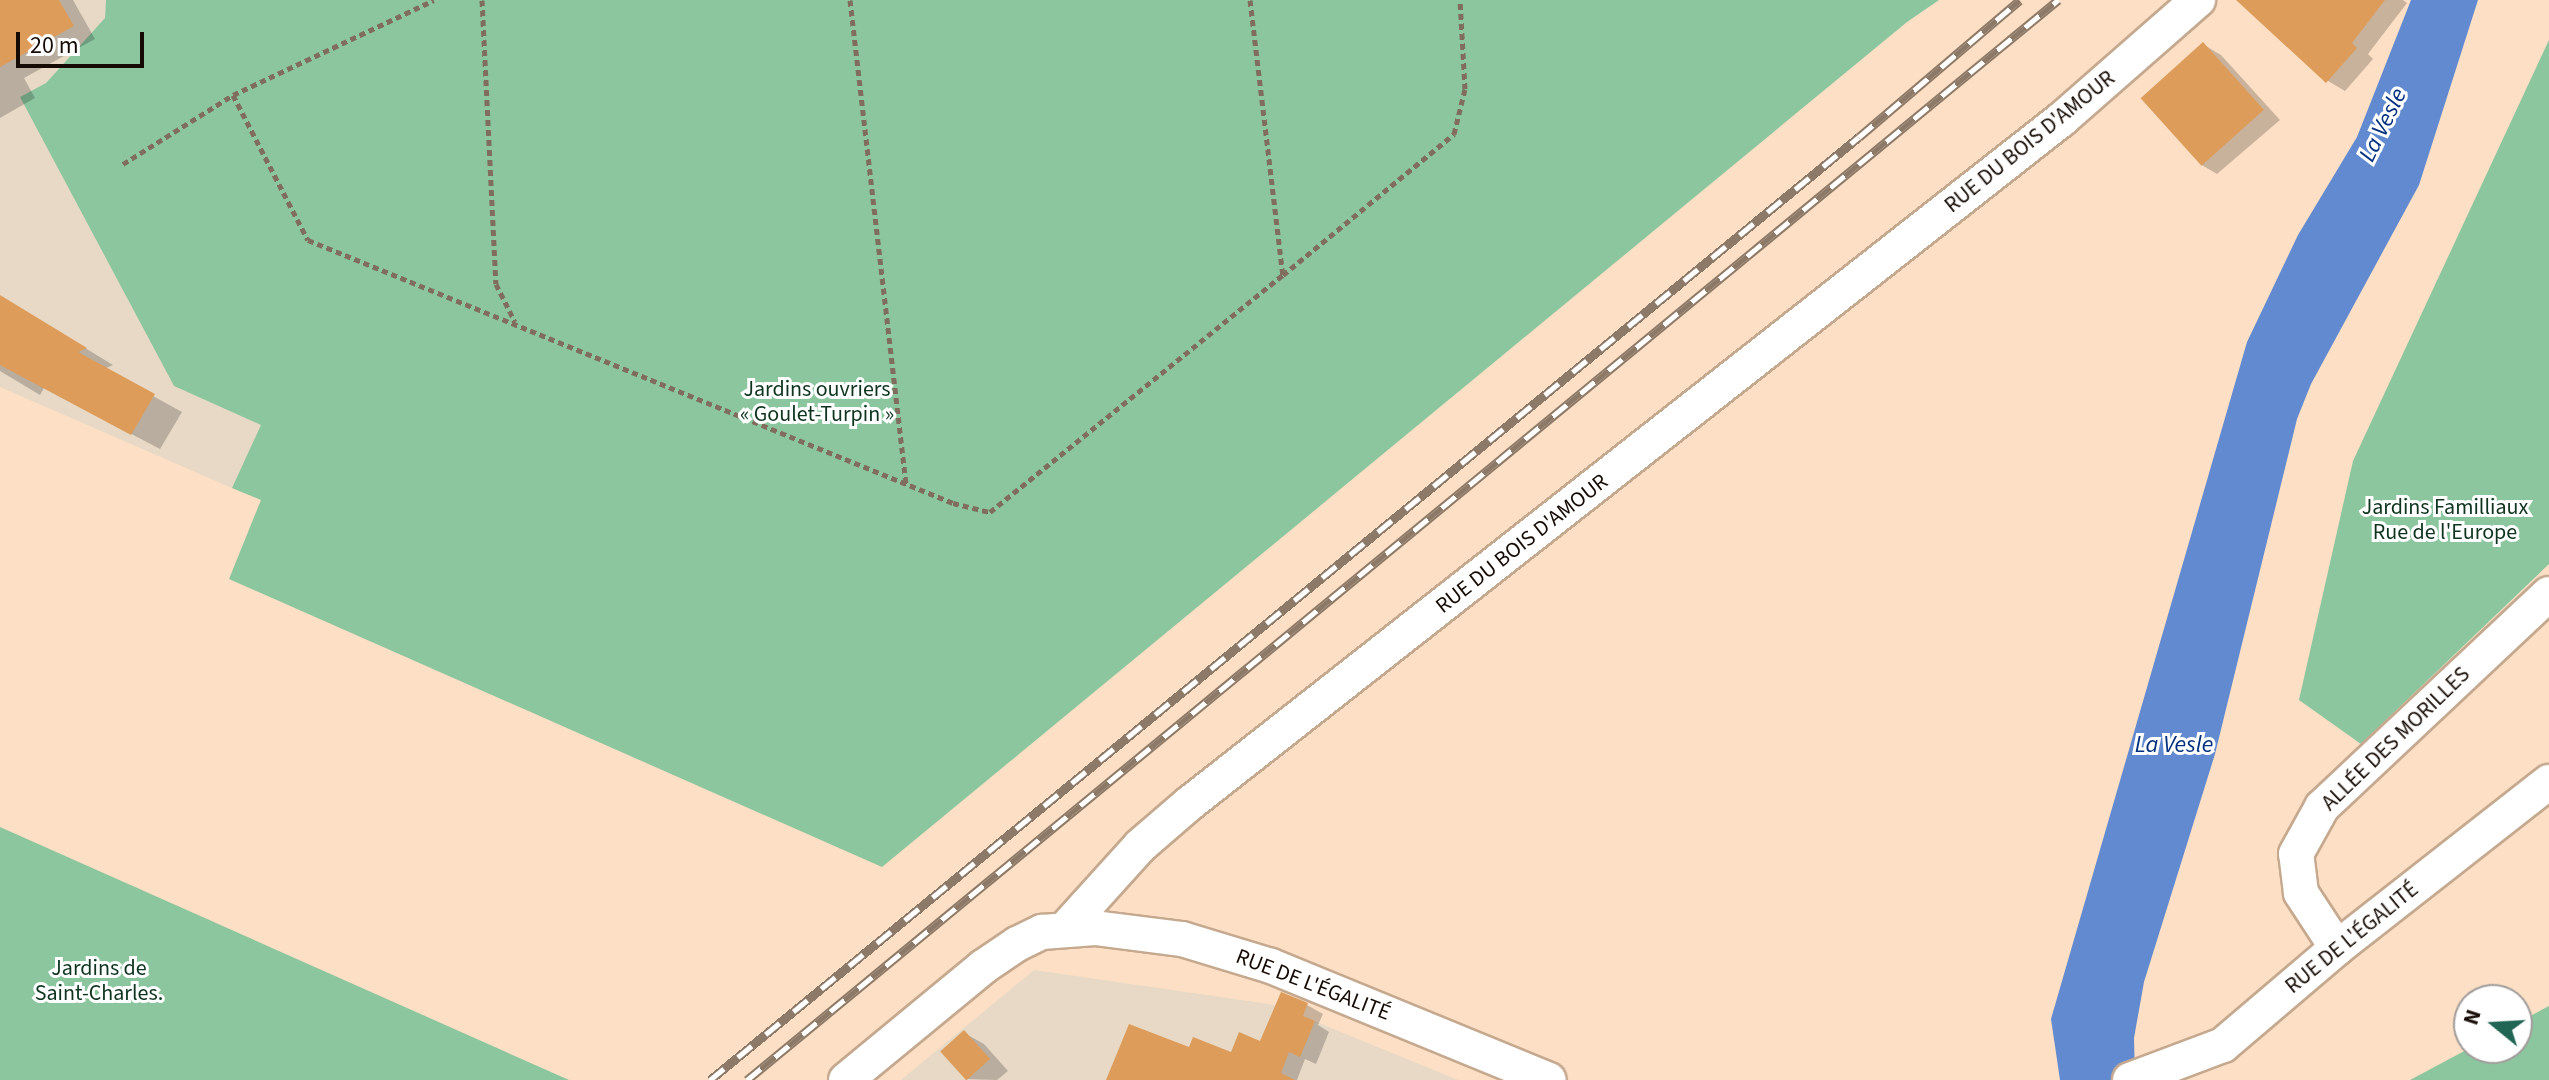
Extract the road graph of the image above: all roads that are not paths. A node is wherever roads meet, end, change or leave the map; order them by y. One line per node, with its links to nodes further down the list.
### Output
1 (2198, 0): 4 (street, RUE DU BOIS D'AMOUR)
2 (2549, 594): 5 (street, ALLÉE DES MORILLES)
3 (2549, 782): 5 (street, RUE DE L'ÉGALITÉ)
4 (1066, 928): 7 (street); 8 (street, RUE DE L'ÉGALITÉ)
5 (2337, 948): 6 (street, RUE DE L'ÉGALITÉ)
6 (2137, 1077)
7 (846, 1080)
8 (1549, 1080)

